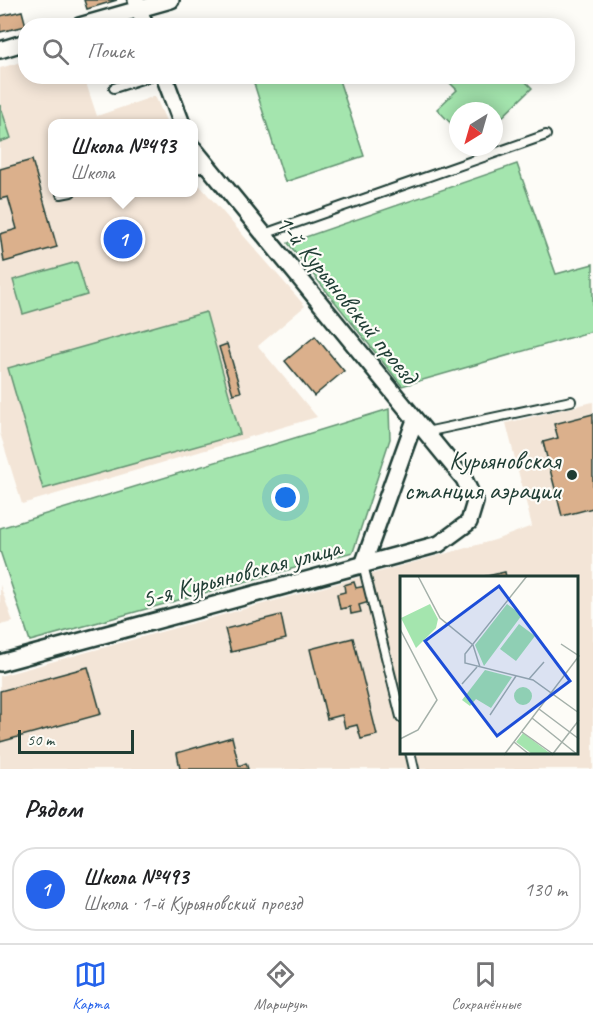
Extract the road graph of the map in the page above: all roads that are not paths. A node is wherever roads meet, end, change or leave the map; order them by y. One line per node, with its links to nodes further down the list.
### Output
1 (171, 0): 2 (street)
2 (137, 5): 3 (street)
3 (101, 18)
4 (18, 44): 5 (street)
5 (0, 50)
6 (126, 84): 8 (lane)
7 (167, 84): 9 (street)
8 (114, 88)
9 (180, 119)
10 (546, 135): 12 (lane)
11 (201, 168): 12 (street, 1-й Курьяновский проезд)
12 (264, 234): 14 (street, 1-й Курьяновский проезд)
13 (571, 401): 15 (lane)
14 (416, 420): 15 (street, 1-й Курьяновский проезд); 17 (street)
15 (426, 432): 16 (street, 1-й Курьяновский проезд)
16 (475, 502): 17 (street, 5-я Курьяновская улица)
17 (363, 565): 18 (street, 5-я Курьяновская улица); 19 (lane)
18 (0, 663)
19 (400, 713)
20 (410, 754): 21 (lane)
21 (414, 769)

